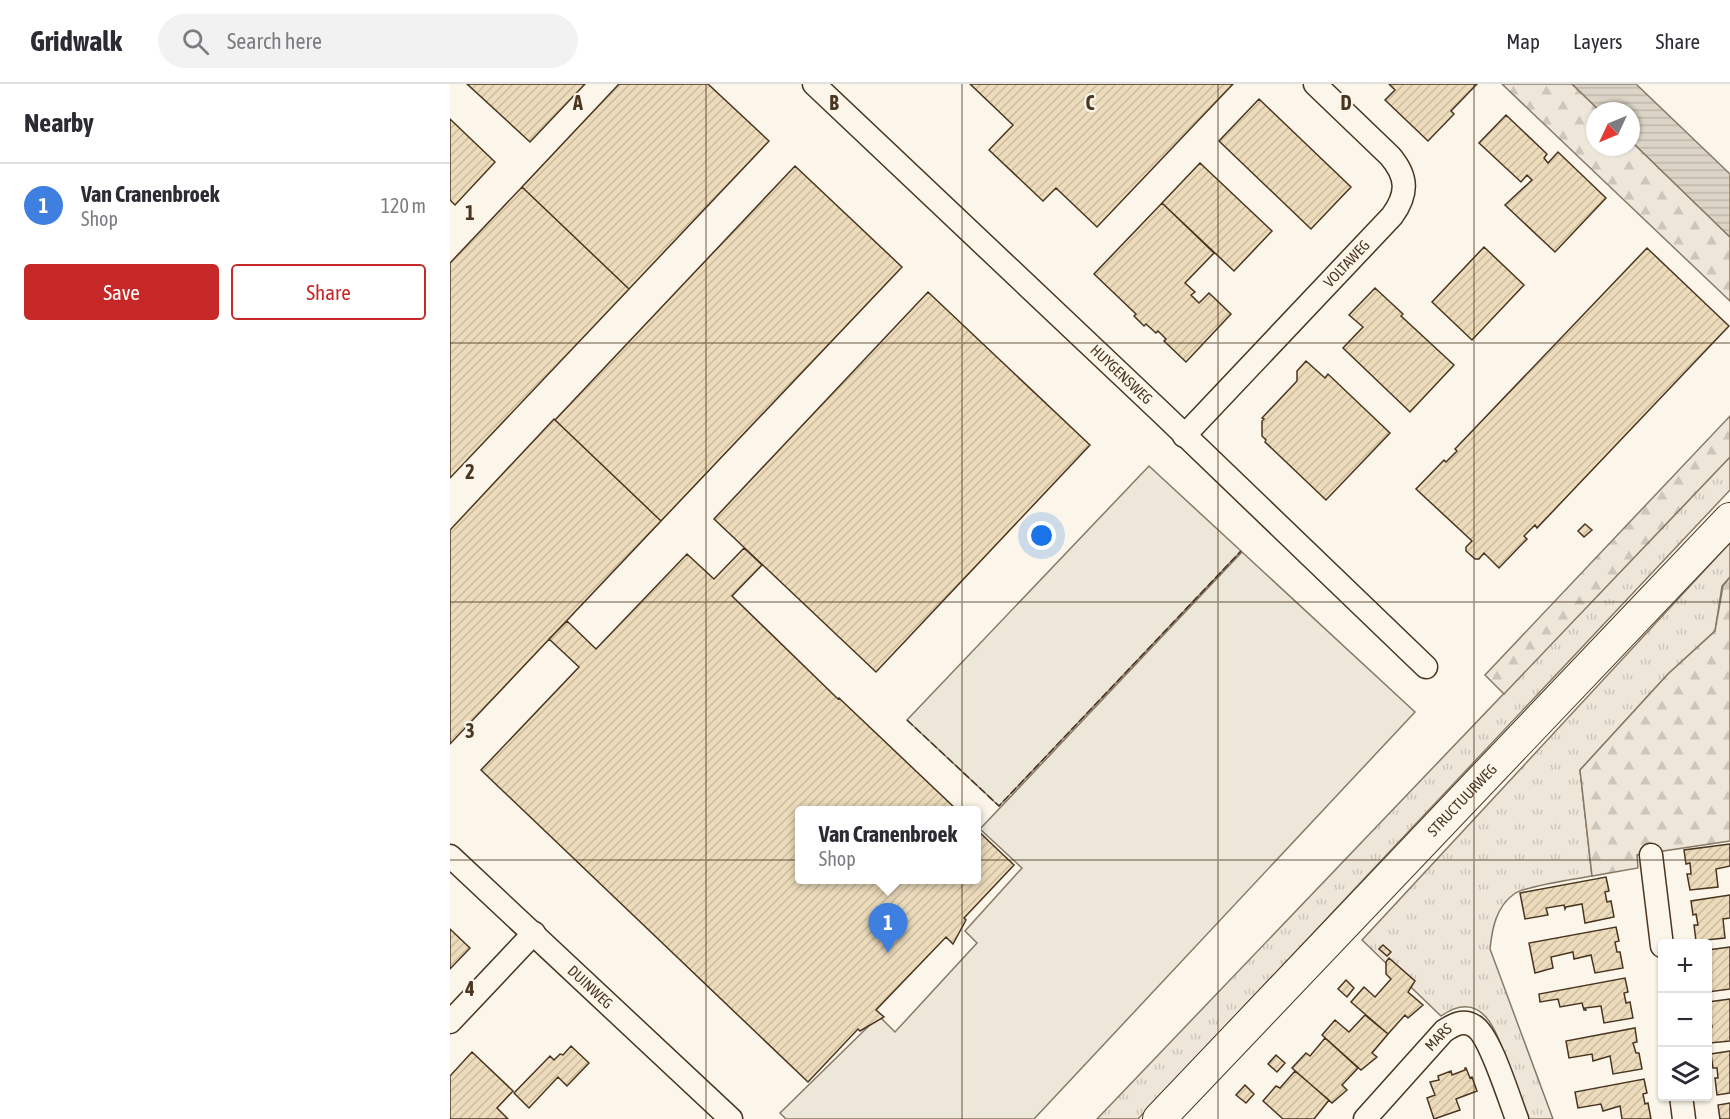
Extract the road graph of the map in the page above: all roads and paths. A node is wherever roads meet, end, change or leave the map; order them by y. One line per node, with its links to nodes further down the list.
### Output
1 (814, 84): 3 (street, HUYGENSWEG)
2 (1315, 84): 3 (street, VOLTAWEG)
3 (1184, 436): 5 (street, HUYGENSWEG)
4 (1730, 519): 11 (main road, STRUCTUURWEG)
5 (1426, 667)
6 (1651, 855): 9 (street)
7 (450, 856): 8 (street, DUINWEG)
8 (534, 933): 10 (street); 13 (street, DUINWEG)
9 (1661, 939)
10 (450, 1022)
11 (1194, 1084): 14 (main road, STRUCTUURWEG); 15 (main road, STRUCTUURWEG)
12 (1682, 1101): 18 (street)
13 (731, 1119)
14 (1159, 1119)
15 (1168, 1119)
16 (1365, 1119): 17 (street, MARS)
17 (1517, 1119)
18 (1684, 1119)

